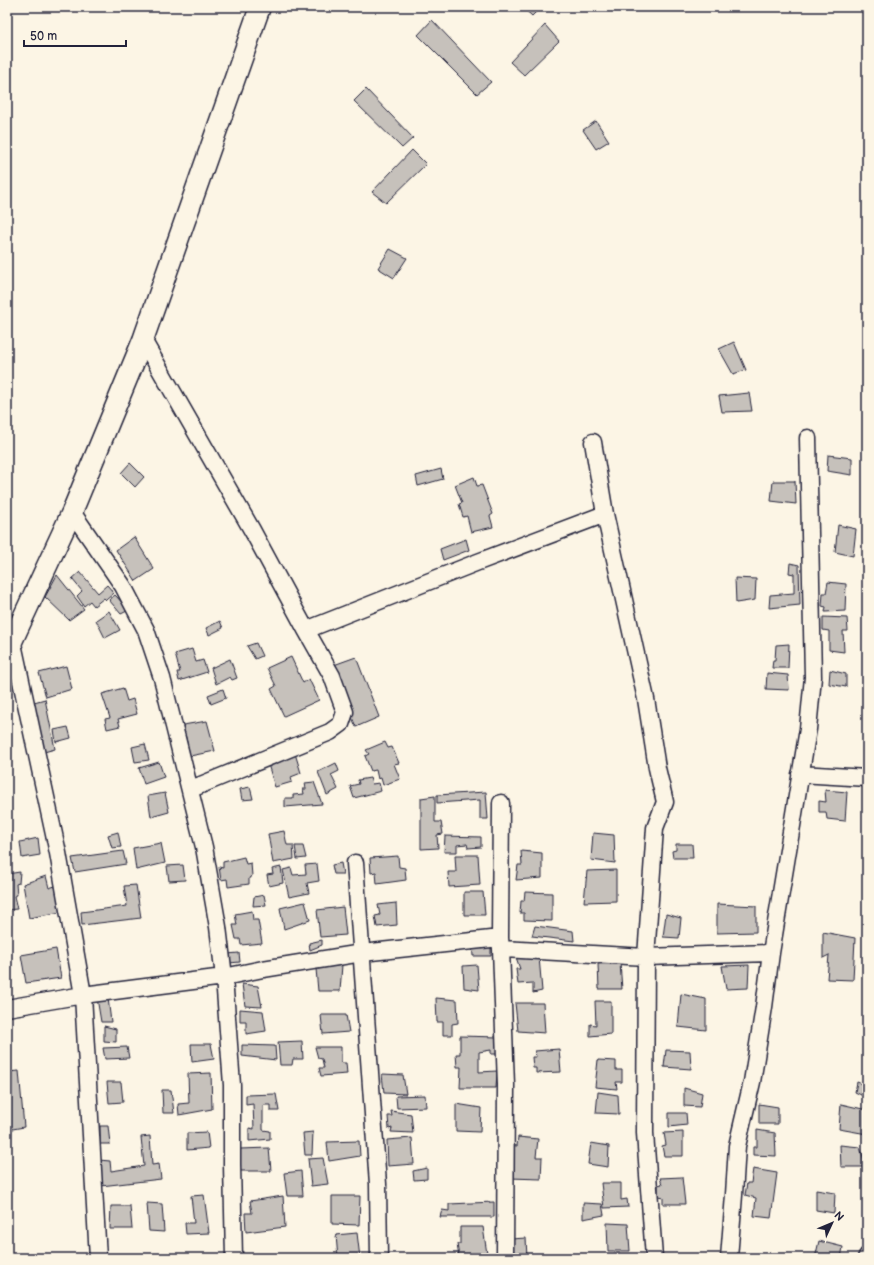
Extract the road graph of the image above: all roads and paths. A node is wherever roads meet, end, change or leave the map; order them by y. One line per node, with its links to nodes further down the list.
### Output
1 (260, 7): 2 (street)
2 (143, 340): 5 (street); 7 (street)
3 (808, 438): 9 (street)
4 (593, 442): 6 (street)
5 (72, 512): 8 (street); 11 (street)
6 (605, 514): 7 (street); 17 (street)
7 (306, 630): 11 (street)
8 (10, 645): 19 (street)
9 (800, 774): 10 (street); 16 (street)
10 (867, 778)
11 (191, 789): 18 (street)
12 (501, 803): 14 (street)
13 (355, 863): 15 (street)
14 (500, 943): 15 (street); 17 (street); 24 (street)
15 (362, 953): 18 (street); 23 (street)
16 (771, 953): 17 (street); 26 (street)
17 (646, 957): 25 (street)
18 (224, 977): 19 (street); 22 (street)
19 (83, 995): 20 (street); 21 (street)
20 (7, 1008)
21 (98, 1258)
22 (234, 1258)
23 (379, 1258)
24 (505, 1258)
25 (654, 1258)
26 (729, 1258)

